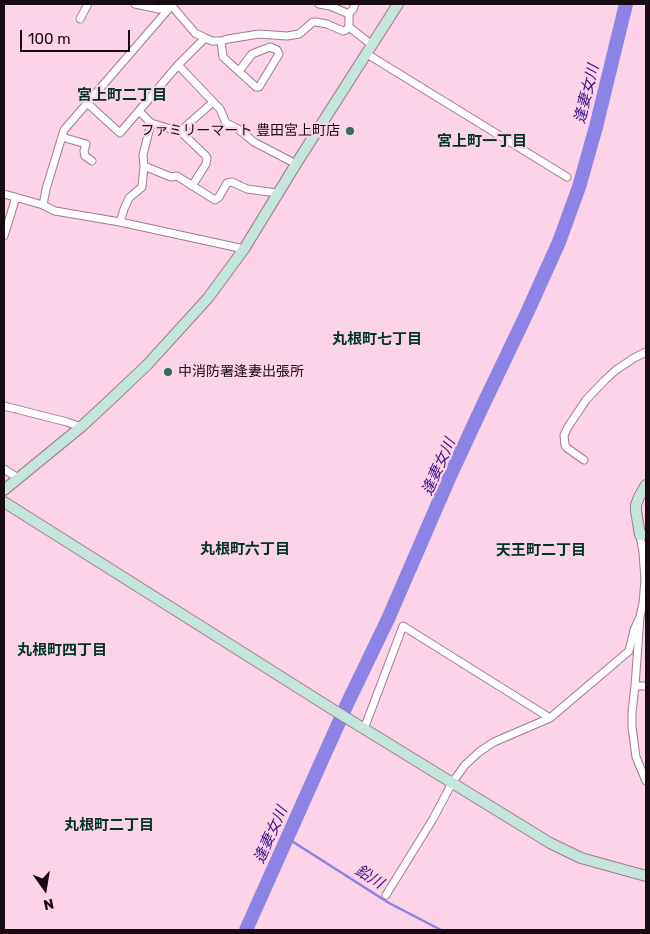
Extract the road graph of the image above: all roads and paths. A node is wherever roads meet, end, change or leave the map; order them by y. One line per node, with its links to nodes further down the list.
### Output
1 (88, 4): 8 (street)
2 (134, 4): 6 (street)
3 (319, 4): 7 (street)
4 (355, 4): 7 (street)
5 (398, 4): 12 (street)
6 (172, 5): 10 (street); 16 (street)
7 (349, 14): 9 (street)
8 (80, 19)
9 (349, 27): 11 (street); 12 (street)
10 (205, 38): 11 (street); 13 (street)
11 (221, 41): 14 (street)
12 (369, 50): 22 (street); 24 (street)
13 (178, 65): 15 (street); 17 (street)
14 (240, 72)
15 (213, 102): 19 (street); 22 (street)
16 (87, 103): 17 (street); 20 (street)
17 (139, 111): 18 (street)
18 (151, 123): 19 (street); 23 (street)
19 (181, 132): 25 (street)
20 (62, 137): 21 (street); 29 (street)
21 (92, 161)
22 (296, 164): 27 (street)
23 (144, 166): 25 (street); 30 (street)
24 (567, 177)
25 (192, 186): 27 (street)
26 (4, 194): 28 (street)
27 (277, 194): 32 (street)
28 (16, 197): 29 (street); 31 (street)
29 (44, 205): 30 (street)
30 (120, 222): 32 (street)
31 (4, 236)
32 (244, 249): 35 (street)
33 (646, 352): 36 (street)
34 (4, 406): 35 (street)
35 (81, 427): 38 (street)
36 (584, 460)
37 (4, 469): 38 (street)
38 (18, 478): 40 (street)
39 (646, 485): 42 (street)
40 (4, 490)
41 (4, 502): 47 (street)
42 (643, 534): 43 (street)
43 (640, 617): 44 (street); 46 (street)
44 (635, 686): 45 (street); 48 (street)
45 (646, 686)
46 (550, 718): 47 (street); 49 (street)
47 (360, 726): 49 (street)
48 (646, 781)
49 (452, 783): 50 (street); 51 (street)
50 (646, 876)
51 (386, 895)

